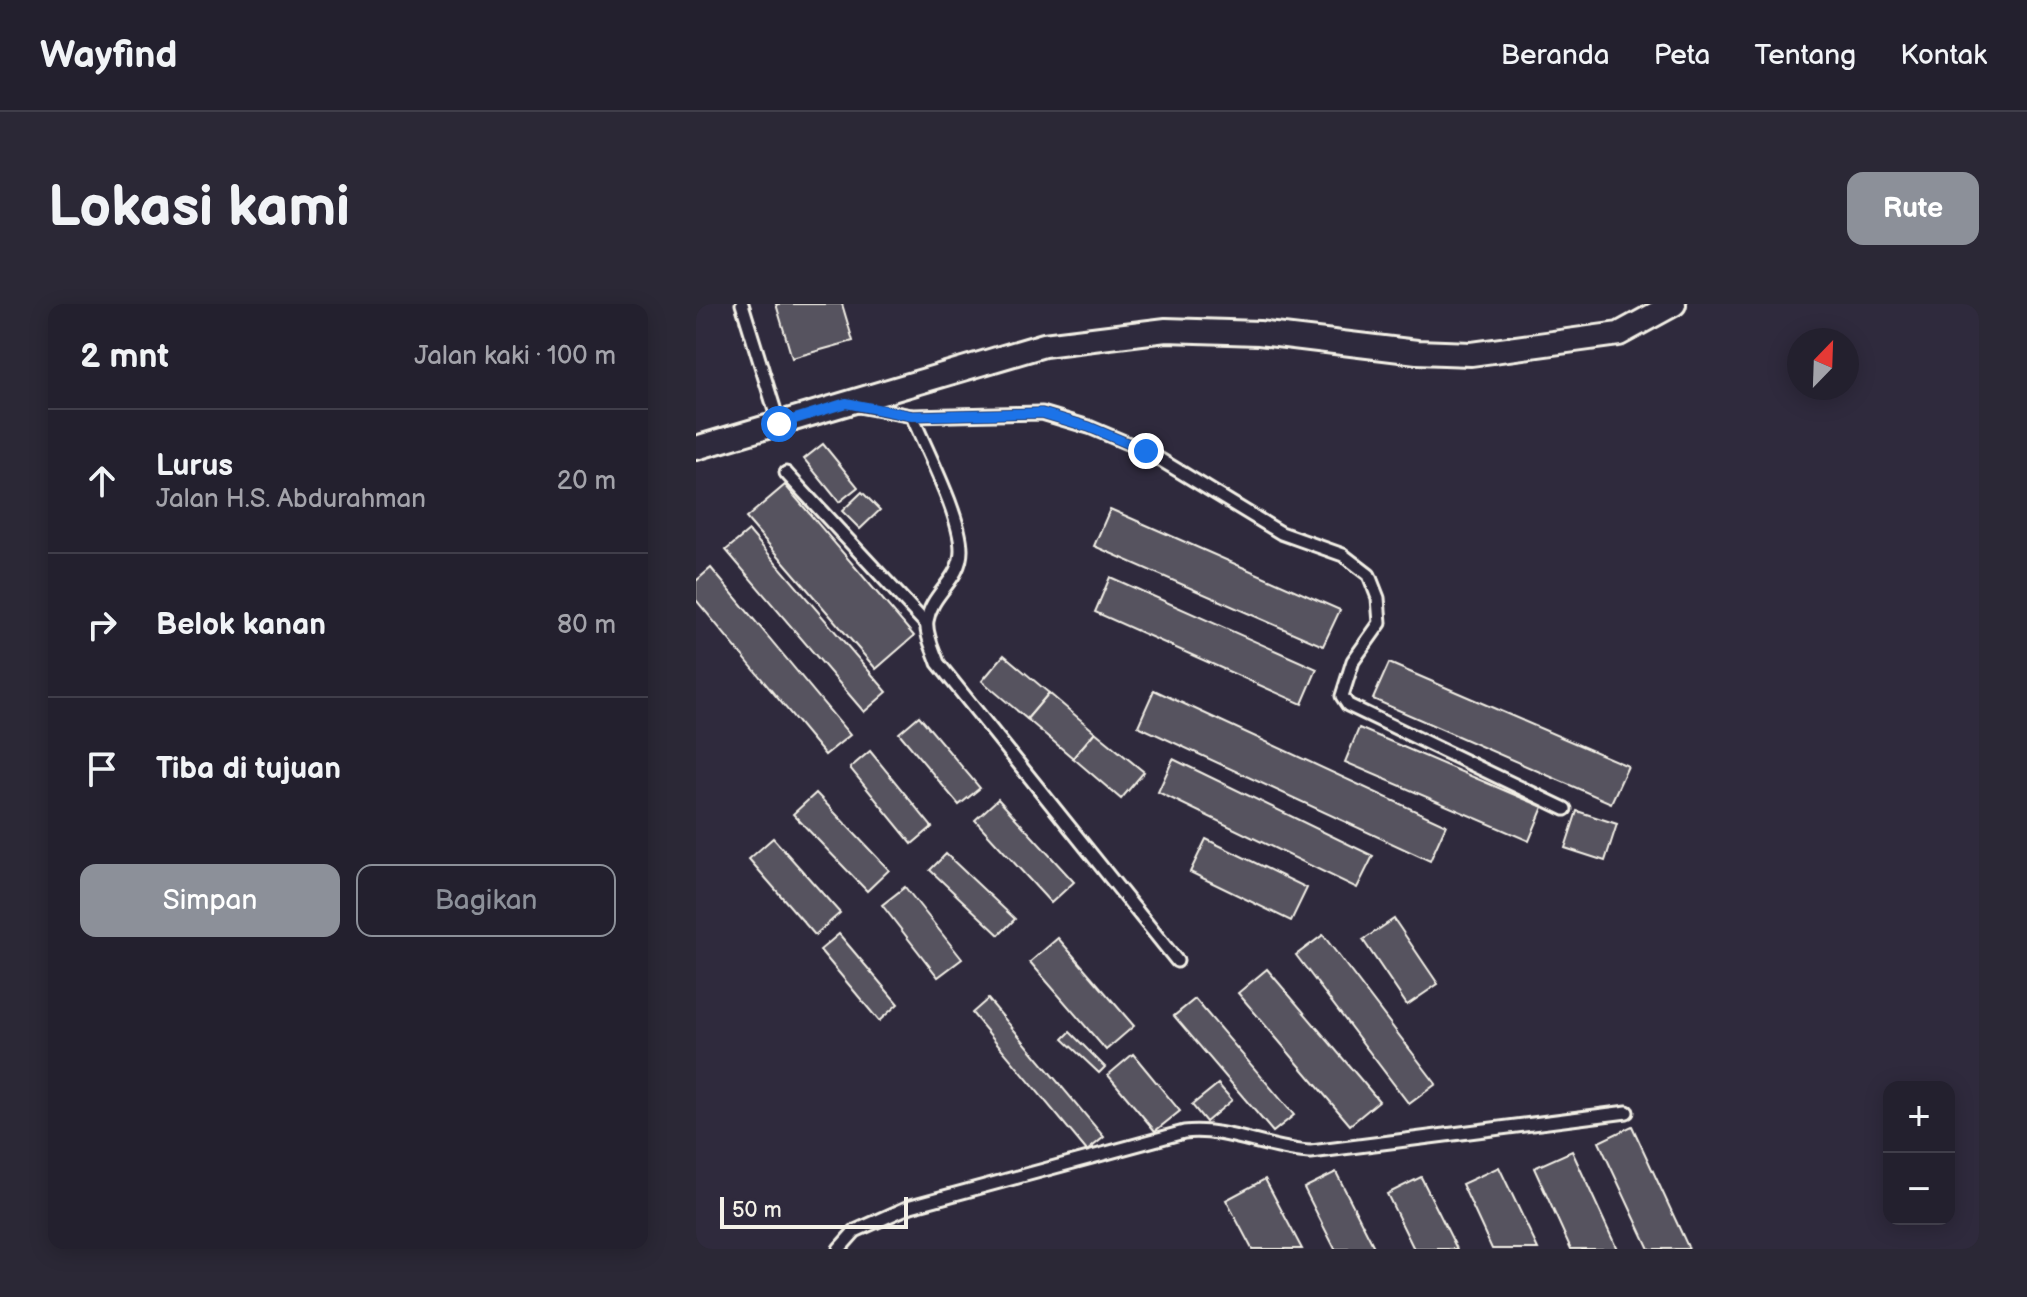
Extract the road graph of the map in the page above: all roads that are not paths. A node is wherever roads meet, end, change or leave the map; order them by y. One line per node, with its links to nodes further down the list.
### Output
1 (742, 304): 5 (lane)
2 (1674, 304): 3 (street)
3 (846, 403): 4 (lane); 5 (street)
4 (912, 416): 8 (lane); 9 (lane)
5 (779, 424): 6 (street)
6 (696, 448)
7 (786, 473): 8 (lane)
8 (926, 624): 10 (lane)
9 (1565, 809)
10 (1177, 961)
11 (1627, 1112): 12 (lane)
12 (839, 1249)

